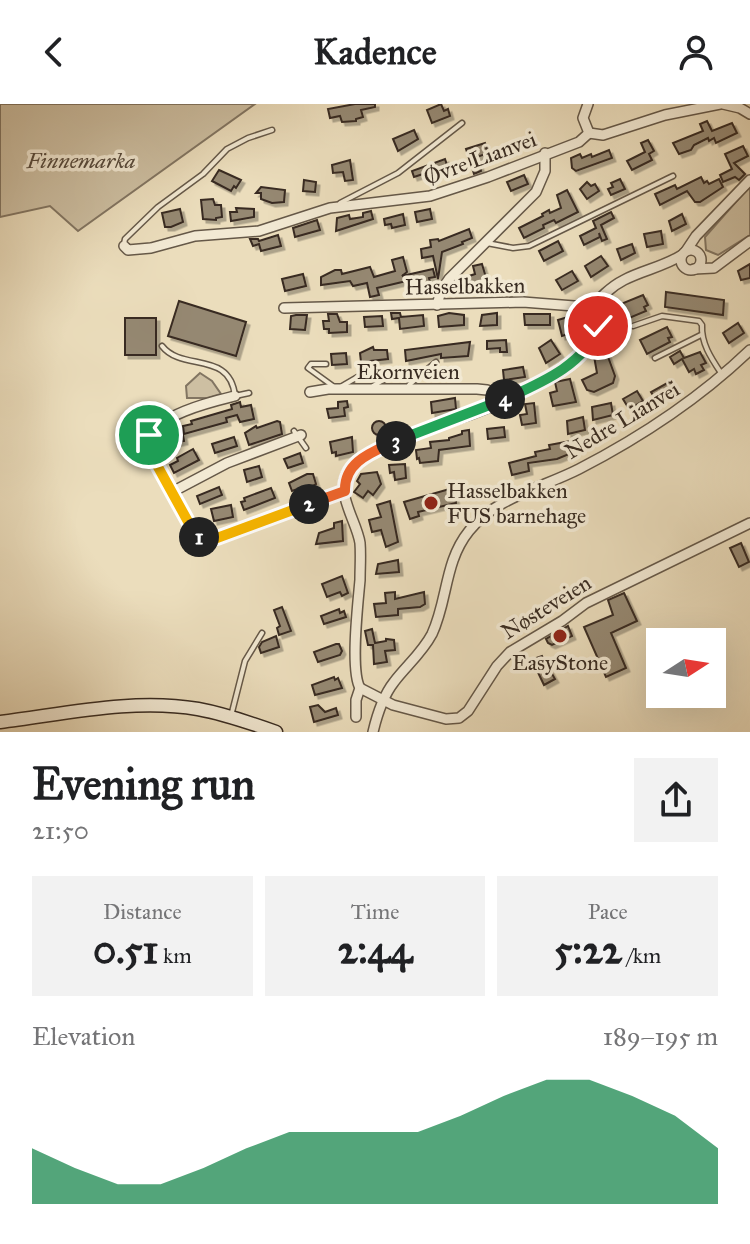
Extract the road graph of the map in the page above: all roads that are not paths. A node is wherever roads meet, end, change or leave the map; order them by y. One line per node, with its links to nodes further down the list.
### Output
1 (588, 104): 6 (street)
2 (722, 104): 3 (street, Øvre Lianvei); 6 (street, Øvre Lianvei)
3 (750, 114)
4 (462, 123): 10 (lane, Øvre Lianvei)
5 (272, 130): 14 (lane)
6 (589, 133): 7 (street, Øvre Lianvei)
7 (545, 153): 10 (street, Øvre Lianvei); 13 (street)
8 (673, 176): 13 (lane)
9 (750, 180): 11 (street)
10 (330, 208): 14 (street, Øvre Lianvei)
11 (703, 230): 15 (street); 16 (street)
12 (750, 241): 18 (street)
13 (484, 242): 20 (street)
14 (124, 246)
15 (684, 253): 16 (street); 17 (street); 19 (street)
16 (700, 256): 18 (street); 19 (street)
17 (670, 264): 19 (street); 22 (street)
18 (720, 264): 19 (street)
19 (690, 268)
20 (437, 305): 21 (street, Hasselbakken); 22 (street, Hasselbakken)
21 (284, 308)
22 (590, 309): 39 (street)
23 (633, 326): 24 (lane)
24 (701, 335): 27 (lane, Nedre Lianvei); 32 (lane)
25 (162, 346): 38 (lane)
26 (750, 350): 32 (street, Nedre Lianvei)
27 (655, 358)
28 (436, 362): 34 (lane)
29 (326, 364): 33 (lane)
30 (373, 368): 33 (lane)
31 (400, 370): 35 (lane)
32 (723, 375): 47 (street, Nedre Lianvei)
33 (337, 389): 35 (street, Ekornveien); 36 (street, Ekornveien)
34 (404, 389): 35 (street, Ekornveien); 39 (street, Ekornveien)
35 (368, 390)
36 (310, 392)
37 (249, 393): 38 (lane)
38 (235, 396): 43 (street)
39 (504, 400): 42 (street)
40 (298, 434): 41 (lane); 43 (street)
41 (306, 448)
42 (345, 491): 43 (street); 46 (street)
43 (172, 492)
44 (750, 523): 47 (street, Nøsteveien)
45 (262, 633): 49 (lane)
46 (360, 688): 47 (street); 50 (street)
47 (383, 700): 48 (street, Nedre Lianvei)
48 (380, 714): 53 (street, Nedre Lianvei); 54 (street, Nedre Lianvei)
49 (230, 717): 51 (main road); 52 (main road)
50 (356, 717)
51 (0, 722)
52 (276, 732)
53 (373, 732)
54 (380, 732)

